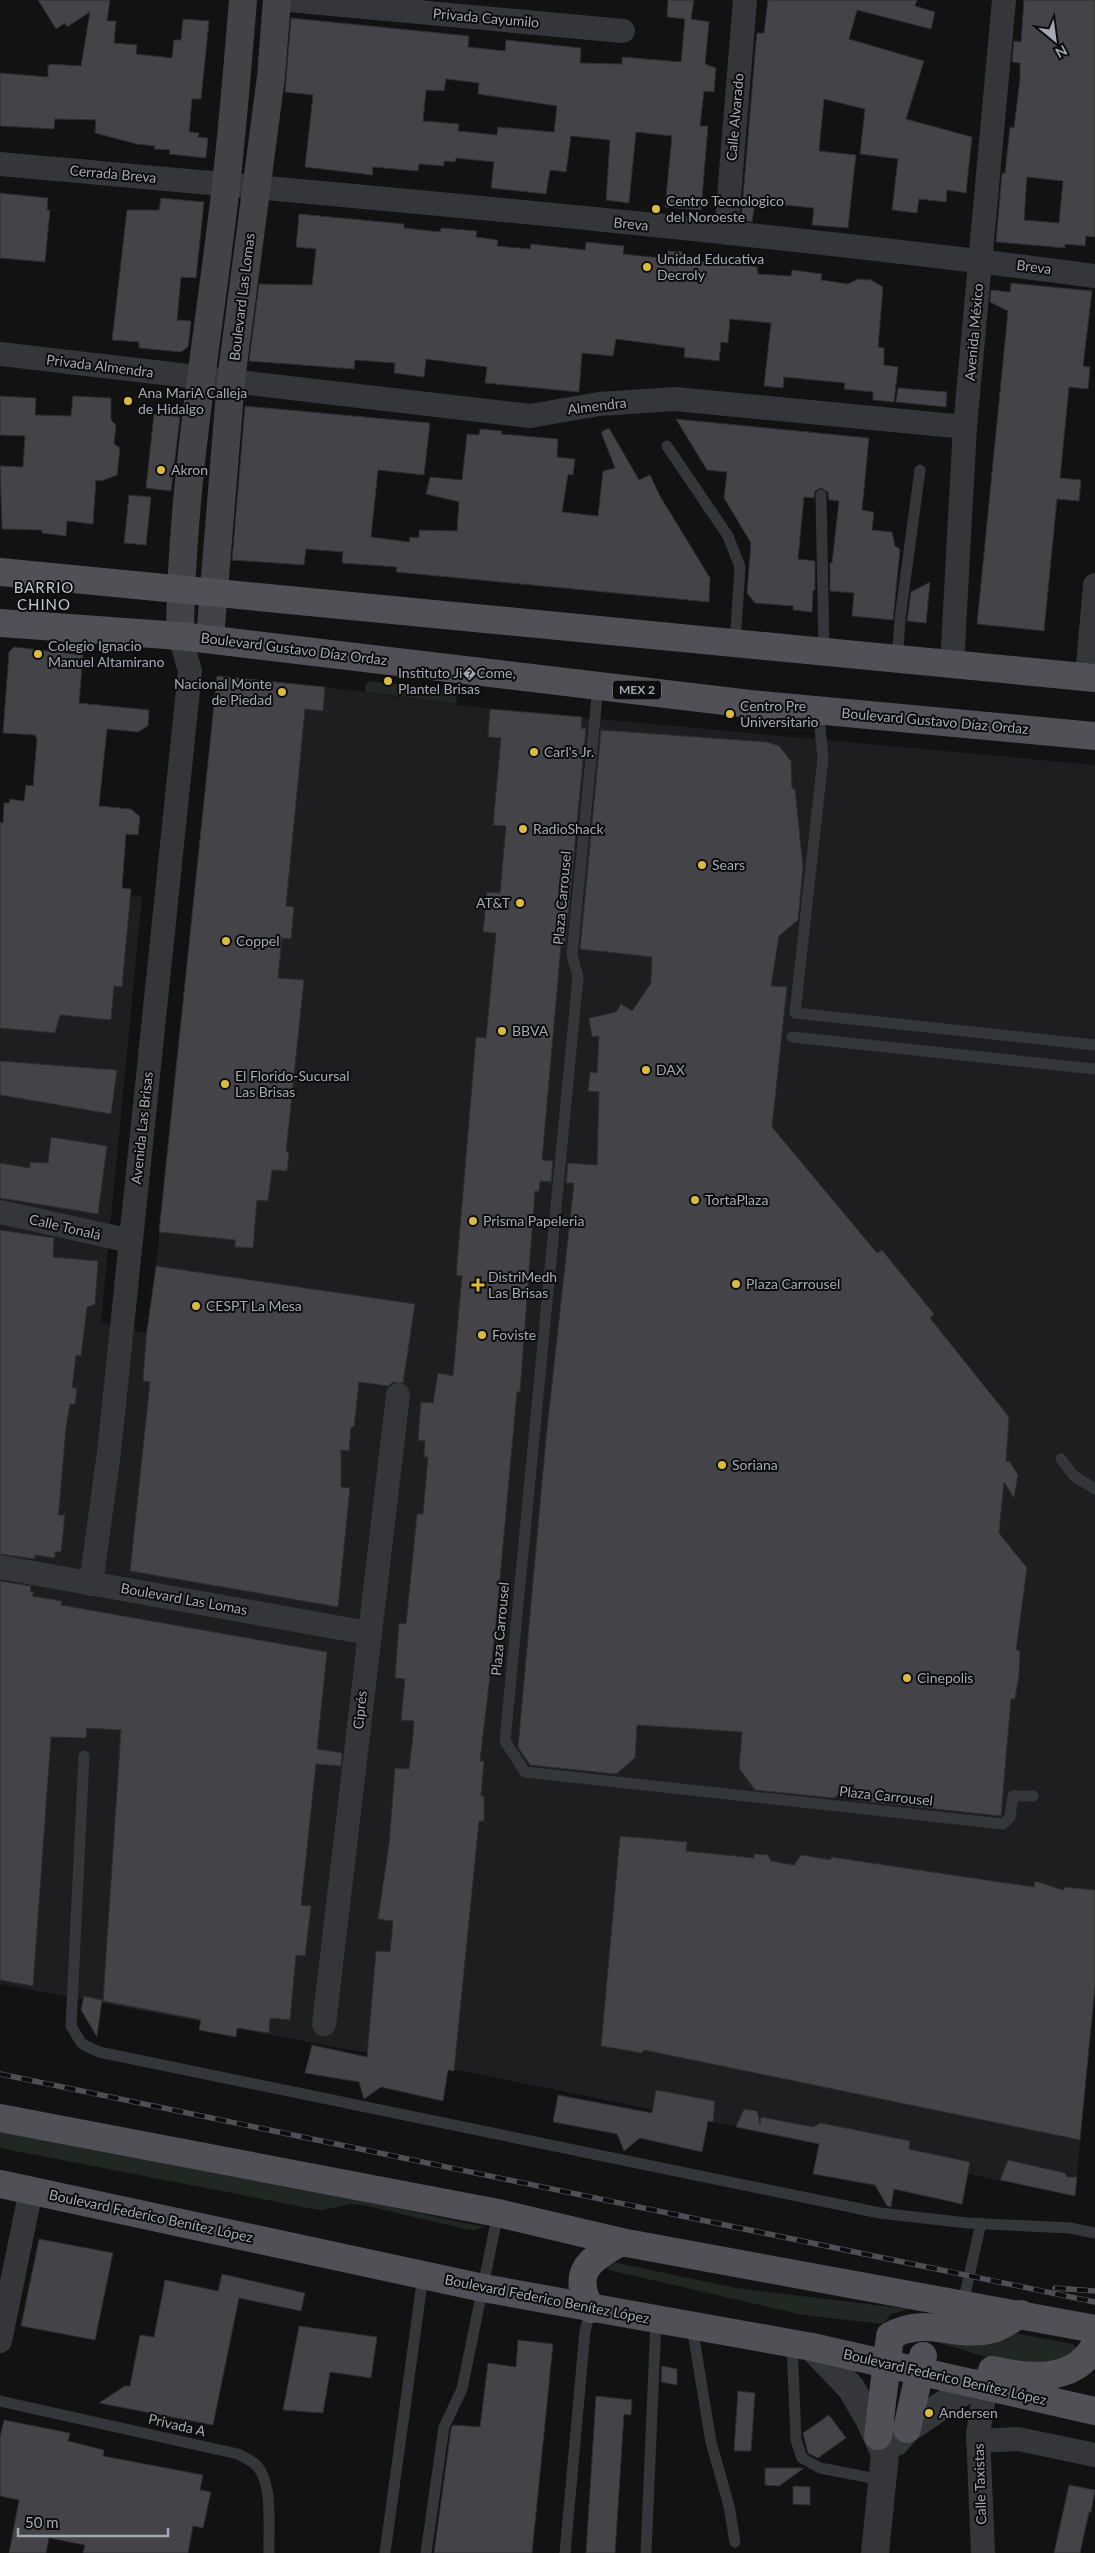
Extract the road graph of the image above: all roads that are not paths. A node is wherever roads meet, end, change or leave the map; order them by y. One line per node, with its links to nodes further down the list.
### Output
1 (243, 0): 8 (main road)
2 (277, 0): 9 (main road, Boulevard Las Lomas)
3 (289, 0): 6 (street, Privada Cayumilo)
4 (745, 0): 10 (street, Calle Alvarado)
5 (1004, 0): 11 (street, Avenida México)
6 (623, 31)
7 (0, 164): 8 (street, Cerrada Breva)
8 (226, 184): 9 (street, Cerrada Breva); 14 (main road)
9 (256, 187): 10 (street, Breva); 15 (main road, Boulevard Las Lomas)
10 (726, 233): 11 (street, Breva)
11 (980, 260): 12 (street, Breva); 16 (street, Avenida México)
12 (1095, 276)
13 (0, 354): 14 (street, Privada Almendra)
14 (200, 378): 15 (street, Privada Almendra); 22 (main road)
15 (231, 380): 16 (street, Almendra); 23 (main road, Boulevard Las Lomas)
16 (965, 427): 30 (street, Avenida México)
17 (667, 446): 27 (lane)
18 (920, 470): 29 (lane)
19 (822, 495): 28 (lane)
20 (0, 572): 22 (main road)
21 (1095, 585): 32 (street)
22 (180, 591): 23 (main road); 25 (main road)
23 (213, 594): 26 (main road, Boulevard Las Lomas); 27 (main road)
24 (1, 628): 25 (main road, Boulevard Gustavo Díaz Ordaz / MEX 2)
25 (180, 636): 26 (main road, Boulevard Gustavo Díaz Ordaz / MEX 2); 31 (street, Avenida Las Brisas)
26 (210, 639): 31 (street, Avenida Las Brisas); 33 (main road, Boulevard Gustavo Díaz Ordaz / MEX 2)
27 (735, 644): 28 (main road)
28 (824, 652): 29 (main road)
29 (897, 660): 30 (main road)
30 (952, 665): 32 (main road)
31 (190, 671): 40 (street, Avenida Las Brisas)
32 (1091, 677)
33 (598, 686): 34 (main road, Boulevard Gustavo Díaz Ordaz / MEX 2); 48 (lane, Plaza Carrousel)
34 (818, 709): 35 (main road, Boulevard Gustavo Díaz Ordaz / MEX 2); 37 (lane)
35 (1095, 736)
36 (792, 1037): 38 (lane)
37 (1095, 1045)
38 (1095, 1069)
39 (0, 1212): 40 (street, Calle Tonalá)
40 (130, 1241): 45 (street, Avenida Las Brisas)
41 (398, 1395): 46 (street, Ciprés)
42 (1061, 1459): 43 (lane)
43 (1095, 1489)
44 (0, 1567): 45 (street, Boulevard Las Lomas)
45 (91, 1584): 46 (street, Boulevard Las Lomas)
46 (368, 1633): 49 (street, Ciprés)
47 (84, 1756): 54 (lane)
48 (1033, 1796)
49 (324, 2024)
50 (0, 2118): 53 (main road)
51 (0, 2184): 52 (main road, Boulevard Federico Benítez López)
52 (32, 2190): 57 (main road, Boulevard Federico Benítez López); 65 (street)
53 (498, 2214): 56 (main road); 58 (lane)
54 (981, 2223): 55 (lane); 59 (lane)
55 (1095, 2233)
56 (621, 2242): 59 (main road); 60 (main road)
57 (423, 2276): 58 (main road, Boulevard Federico Benítez López); 79 (lane)
58 (482, 2288): 60 (main road, Boulevard Federico Benítez López); 80 (lane)
59 (962, 2304): 61 (main road)
60 (591, 2309): 62 (main road, Boulevard Federico Benítez López); 81 (lane)
61 (1021, 2314): 64 (main road); 68 (main road)
62 (656, 2320): 63 (main road, Boulevard Federico Benítez López); 82 (lane)
63 (705, 2328): 67 (main road, Boulevard Federico Benítez López); 68 (main road); 77 (lane)
64 (1095, 2328)
65 (0, 2341)
66 (1095, 2344): 69 (main road)
67 (802, 2345): 68 (main road, Boulevard Federico Benítez López); 76 (street); 76 (lane)
68 (887, 2356): 69 (main road, Boulevard Federico Benítez López); 76 (main road)
69 (921, 2363): 70 (main road, Boulevard Federico Benítez López); 73 (main road)
70 (981, 2385): 72 (main road, Boulevard Federico Benítez López); 73 (street); 74 (street, Calle Taxistas)
71 (0, 2401): 78 (lane, Privada A)
72 (1095, 2411)
73 (908, 2429): 76 (street)
74 (978, 2441): 75 (street); 84 (street, Calle Taxistas)
75 (1095, 2455)
76 (882, 2457): 83 (street)
77 (736, 2542)
78 (268, 2553)
79 (385, 2553)
80 (426, 2553)
81 (565, 2553)
82 (646, 2553)
83 (874, 2553)
84 (983, 2553)

